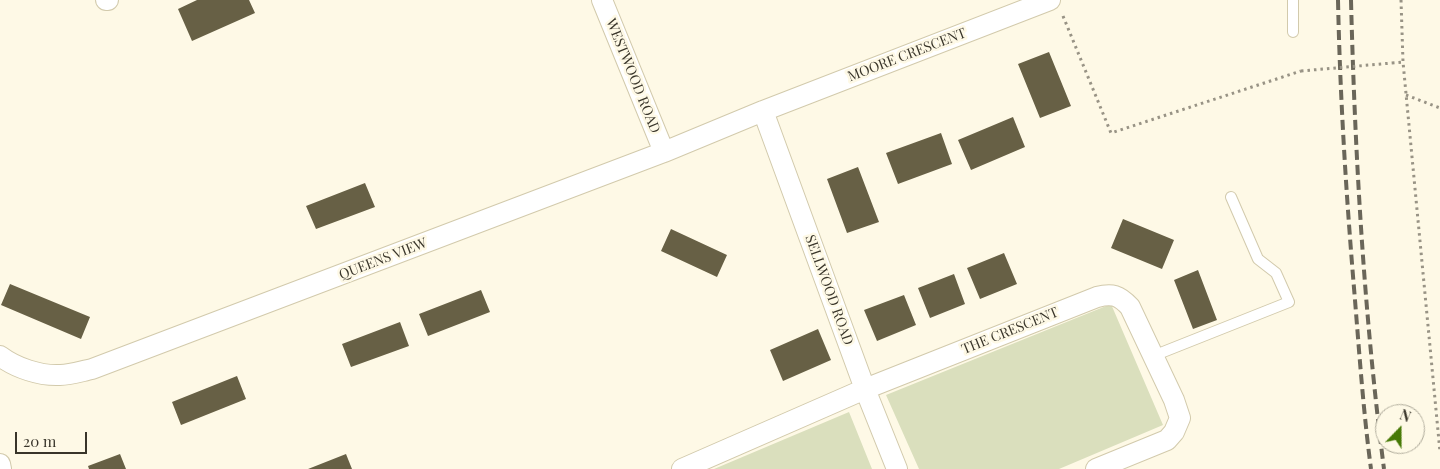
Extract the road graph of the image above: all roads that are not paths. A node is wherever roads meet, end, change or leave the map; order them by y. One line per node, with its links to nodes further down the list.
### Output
1 (602, 0): 6 (street, WESTWOOD ROAD)
2 (1292, 0): 4 (lane)
3 (1056, 4): 5 (street, MOORE CRESCENT)
4 (1293, 32)
5 (764, 111): 6 (street, QUEENS VIEW); 10 (street, SELLWOOD ROAD)
6 (664, 152): 8 (street, QUEENS VIEW)
7 (1231, 197): 9 (lane)
8 (0, 356)
9 (1153, 356): 10 (street, THE CRESCENT); 15 (street, THE CRESCENT)
10 (865, 389): 13 (street, THE CRESCENT); 14 (street, SELLWOOD ROAD)
11 (0, 464): 12 (street)
12 (2, 469)
13 (682, 469)
14 (897, 469)
15 (1096, 469)

